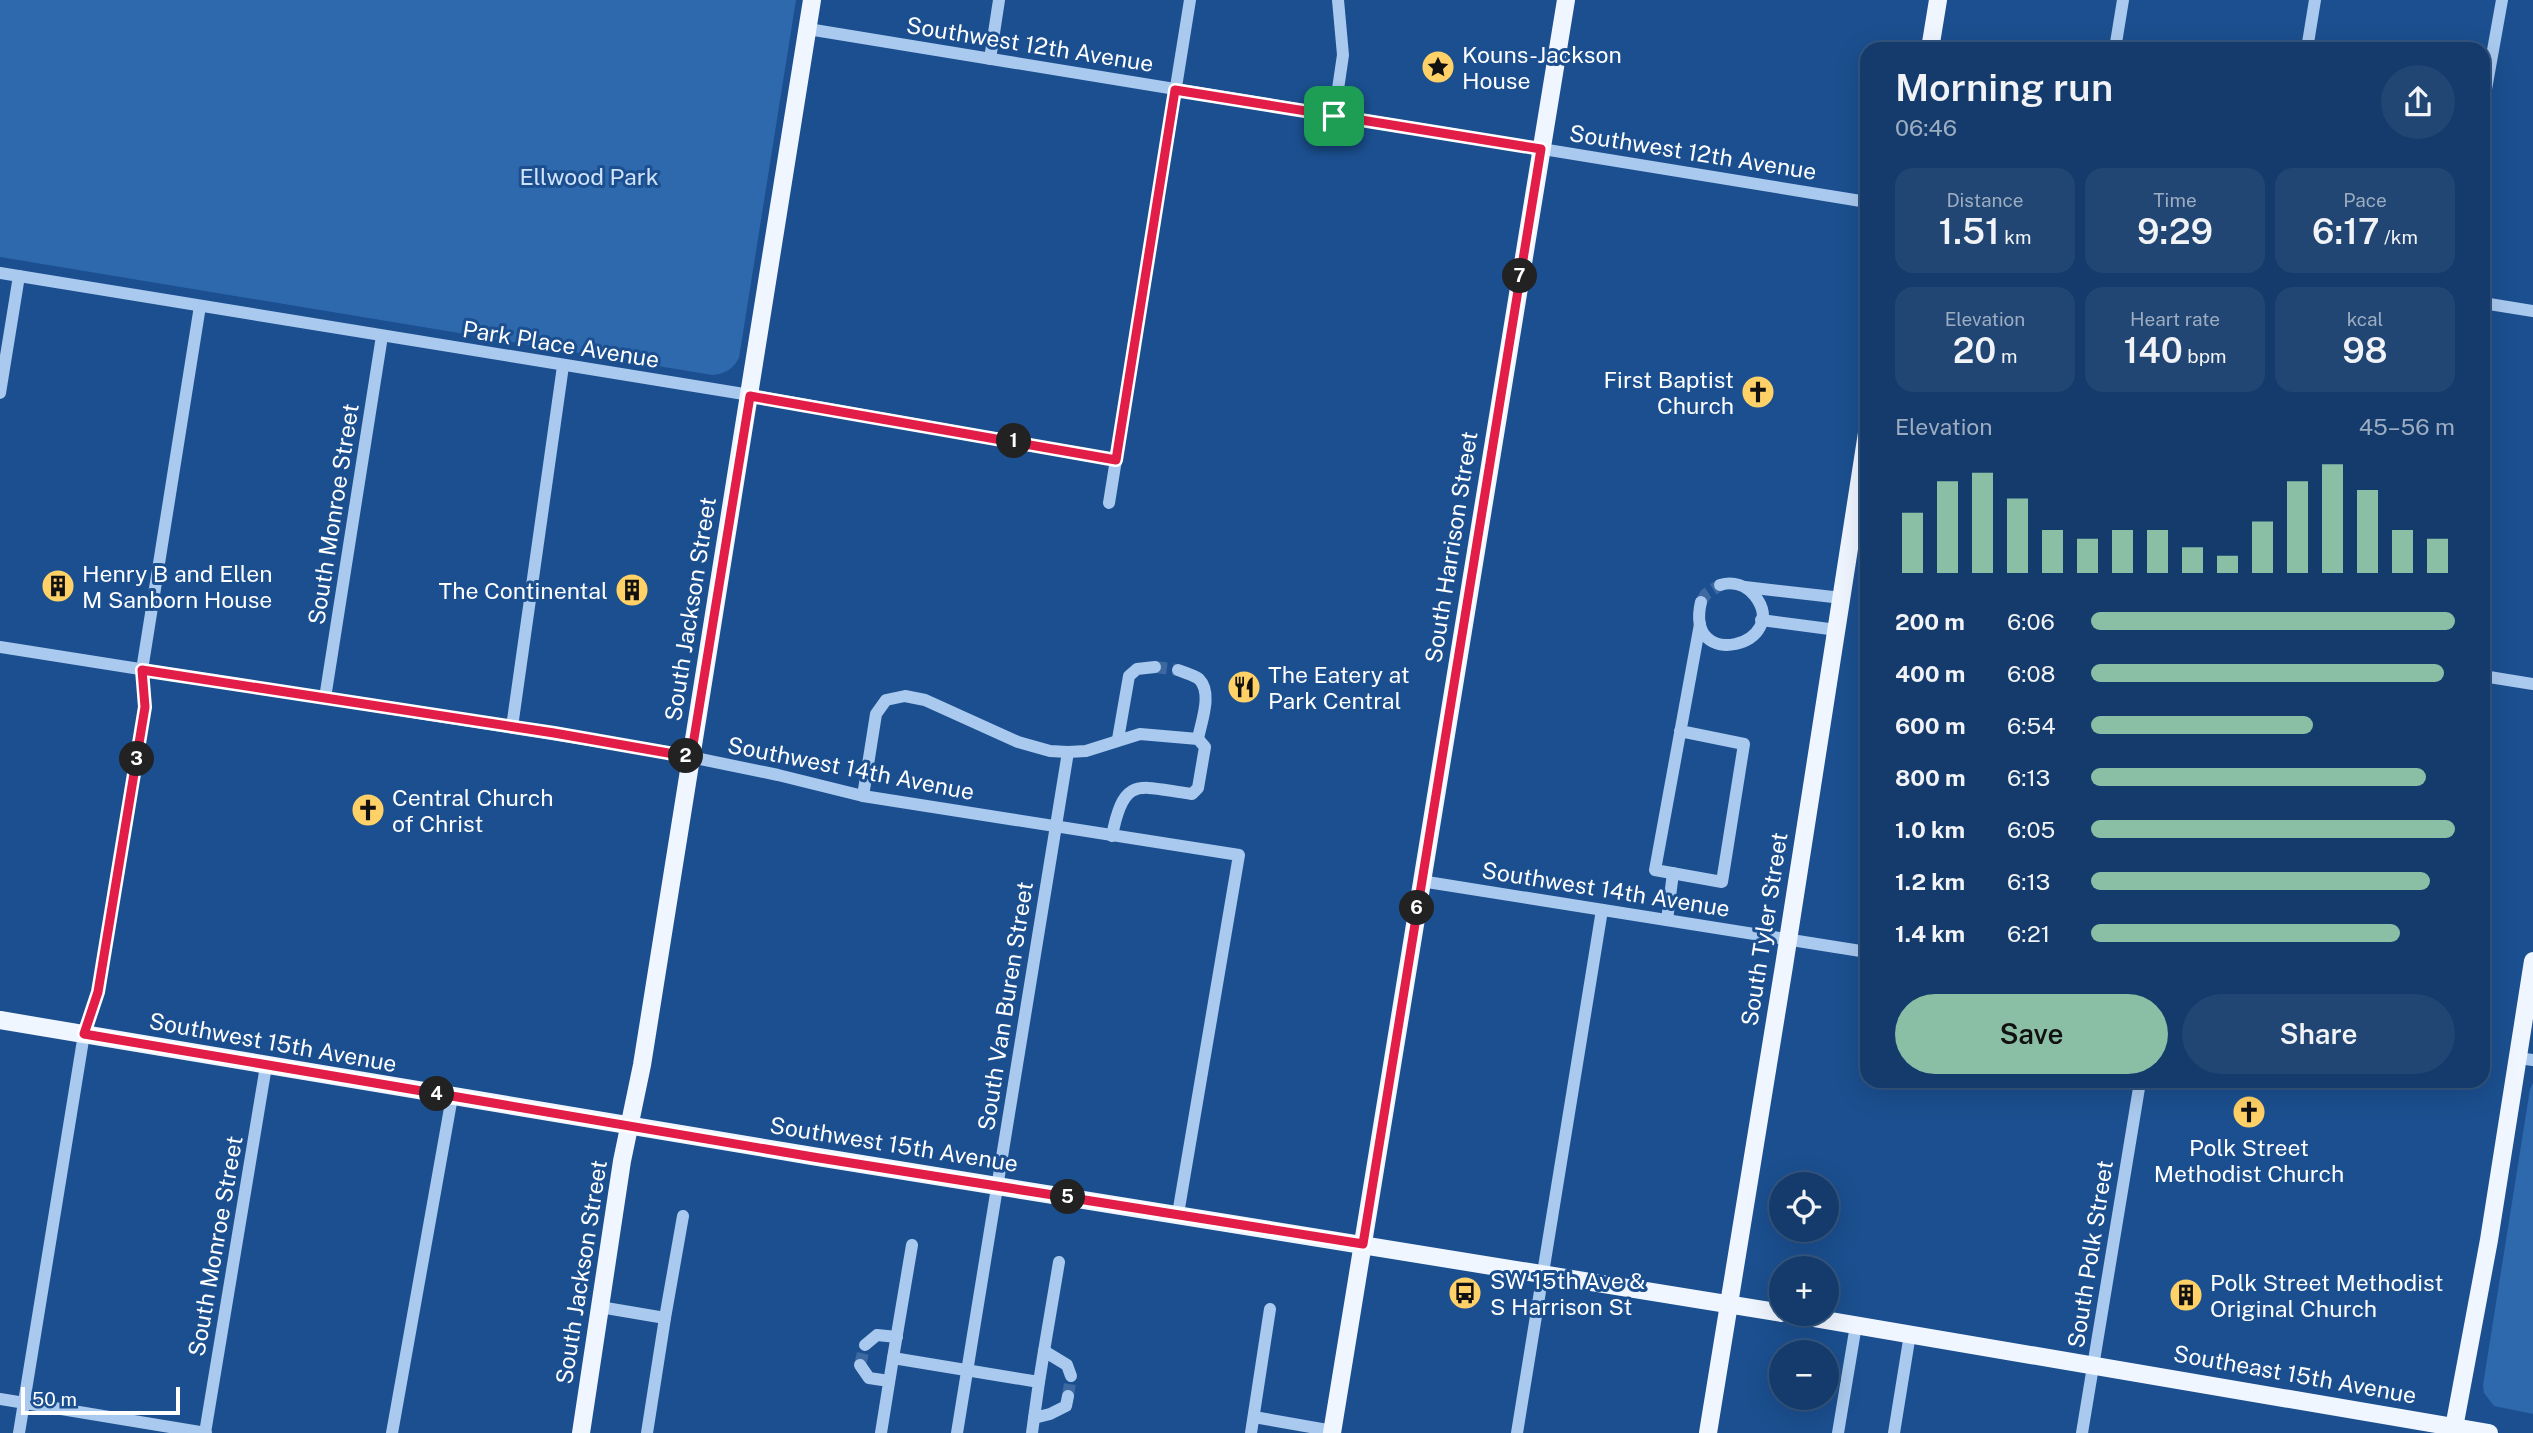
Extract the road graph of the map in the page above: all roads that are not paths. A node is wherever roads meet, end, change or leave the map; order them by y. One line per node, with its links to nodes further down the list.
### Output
1 (812, 0): 10 (main road, South Jackson Street)
2 (999, 0): 14 (street)
3 (1190, 0): 16 (street)
4 (1338, 0): 17 (street)
5 (1566, 0): 18 (main road, South Harrison Street)
6 (1938, 0): 11 (main road)
7 (2123, 0): 12 (street)
8 (2315, 0): 13 (street)
9 (2502, 0): 15 (street)
10 (807, 29): 14 (street, Southwest 12th Avenue); 28 (main road, South Jackson Street)
11 (1931, 42)
12 (2116, 42)
13 (2309, 42)
14 (990, 59): 16 (street, Southwest 12th Avenue)
15 (2490, 67)
16 (1175, 90): 17 (street, Southwest 12th Avenue); 29 (street)
17 (1334, 116): 18 (street, Southwest 12th Avenue)
18 (1541, 149): 19 (street, Southwest 12th Avenue); 56 (main road, South Harrison Street)
19 (1860, 201)
20 (0, 273): 21 (street, Park Place Avenue)
21 (19, 276): 23 (street, Park Place Avenue); 27 (street)
22 (2490, 304): 24 (street)
23 (200, 306): 25 (street, Park Place Avenue); 41 (street)
24 (2533, 311)
25 (382, 336): 26 (street, Park Place Avenue); 45 (street, South Monroe Street)
26 (564, 366): 28 (street, Park Place Avenue); 46 (street)
27 (0, 393)
28 (750, 396): 29 (street, Park Place Avenue); 51 (main road, South Jackson Street)
29 (1116, 460): 31 (street)
30 (1860, 479): 34 (main road, South Tyler Street)
31 (1109, 503)
32 (1720, 585): 33 (street)
33 (1745, 587): 34 (street); 36 (street)
34 (1842, 598): 38 (main road, South Tyler Street)
35 (1701, 602): 37 (street)
36 (1761, 620): 37 (street); 38 (street)
37 (1700, 624): 47 (street)
38 (1837, 630): 59 (main road, South Tyler Street)
39 (0, 647): 41 (street, Southwest 14th Avenue)
40 (1155, 667): 48 (street)
41 (142, 670): 45 (street, Southwest 14th Avenue); 63 (street)
42 (1178, 670): 49 (street)
43 (2490, 677): 44 (street)
44 (2533, 684)
45 (325, 698): 46 (street, Southwest 14th Avenue)
46 (512, 727): 51 (street, Southwest 14th Avenue)
47 (1680, 732): 55 (street); 55 (street)
48 (1118, 739): 49 (street); 50 (street)
49 (1198, 739): 54 (street)
50 (1068, 752): 52 (street); 53 (street, South Van Buren Street)
51 (691, 757): 52 (street, Southwest 14th Avenue); 68 (main road, South Jackson Street)
52 (863, 796): 53 (street, Southwest 14th Avenue)
53 (1055, 827): 54 (street, Southwest 14th Avenue); 69 (street, South Van Buren Street)
54 (1112, 836): 70 (street, Southwest 14th Avenue)
55 (1673, 873): 58 (street)
56 (1421, 881): 57 (street, Southwest 14th Avenue); 72 (main road, South Harrison Street)
57 (1602, 910): 58 (street, Southwest 14th Avenue); 75 (street)
58 (1667, 920): 59 (street, Southwest 14th Avenue)
59 (1788, 939): 60 (street, Southwest 14th Avenue); 76 (main road, South Tyler Street)
60 (1860, 951)
61 (2533, 961): 64 (main road)
62 (0, 1020): 63 (main road, Southwest 15th Avenue)
63 (84, 1034): 65 (main road, Southwest 15th Avenue); 96 (street)
64 (2526, 1059): 99 (main road)
65 (266, 1066): 67 (main road, Southwest 15th Avenue); 102 (street, South Monroe Street)
66 (2139, 1088): 88 (street, South Polk Street)
67 (452, 1097): 68 (main road, Southwest 15th Avenue); 103 (street)
68 (630, 1126): 69 (main road, Southwest 15th Avenue); 77 (main road, South Jackson Street)
69 (997, 1186): 70 (main road, Southwest 15th Avenue); 90 (street, South Van Buren Street)
70 (1178, 1214): 72 (main road, Southwest 15th Avenue)
71 (684, 1216): 80 (street)
72 (1363, 1244): 75 (main road, Southwest 15th Avenue); 100 (main road, South Harrison Street)
73 (912, 1245): 84 (street)
74 (1059, 1262): 86 (street)
75 (1544, 1274): 76 (main road, Southwest 15th Avenue); 110 (street)
76 (1728, 1306): 79 (main road, Southwest 15th Avenue); 111 (main road, South Tyler Street)
77 (600, 1307): 80 (street); 104 (main road, South Jackson Street)
78 (1270, 1309): 97 (street)
79 (1769, 1311)
80 (665, 1318): 105 (street)
81 (1839, 1322): 82 (main road)
82 (1856, 1325): 83 (main road); 112 (street)
83 (1910, 1334): 88 (main road); 113 (street)
84 (897, 1337): 85 (street); 87 (street)
85 (865, 1345)
86 (1044, 1351): 91 (street); 93 (street)
87 (893, 1358): 90 (street); 92 (street)
88 (2093, 1364): 99 (main road, Southeast 15th Avenue); 114 (street, South Polk Street)
89 (860, 1366): 92 (street)
90 (967, 1371): 93 (street); 107 (street, South Van Buren Street)
91 (1071, 1376)
92 (889, 1381): 106 (street)
93 (1039, 1382): 98 (street)
94 (1068, 1396): 98 (street)
95 (0, 1399): 96 (street)
96 (24, 1404): 101 (street); 102 (street)
97 (1254, 1417): 100 (street); 109 (street)
98 (1034, 1418): 108 (street)
99 (2454, 1430): 115 (main road, Southeast 15th Avenue)
100 (1332, 1432)
101 (19, 1433)
102 (206, 1433)
103 (392, 1433)
104 (581, 1433)
105 (647, 1433)
106 (881, 1433)
107 (957, 1433)
108 (1032, 1433)
109 (1251, 1433)
110 (1517, 1433)
111 (1707, 1433)
112 (1838, 1433)
113 (1895, 1433)
114 (2082, 1433)
115 (2489, 1433)

